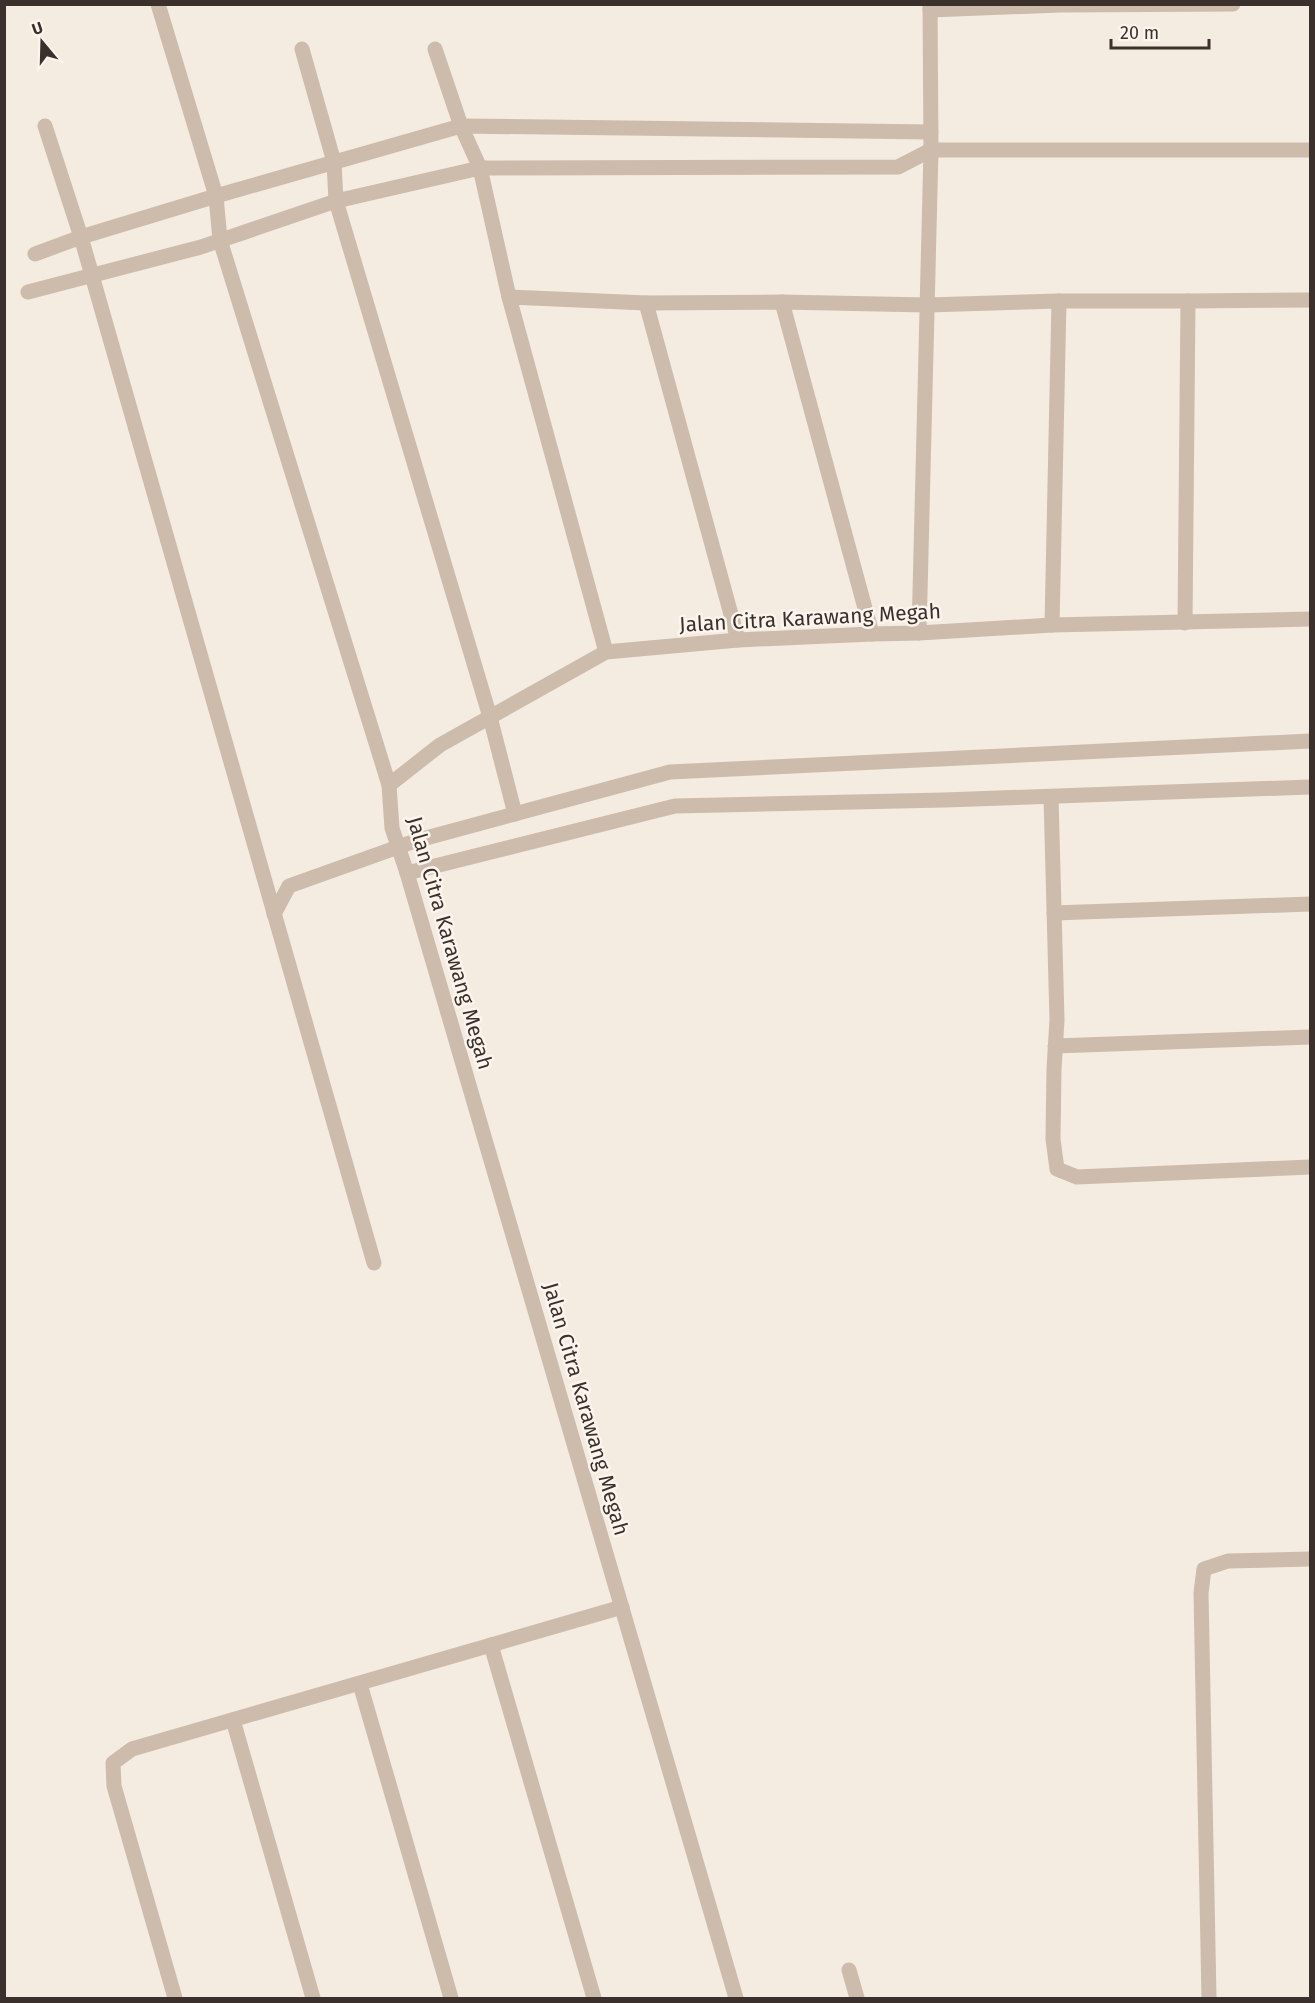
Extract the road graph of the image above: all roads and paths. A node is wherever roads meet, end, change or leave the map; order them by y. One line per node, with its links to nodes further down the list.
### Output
1 (158, 4): 15 (street)
2 (1233, 4): 4 (street)
3 (1060, 5): 4 (street); 5 (street)
4 (1192, 5)
5 (930, 7): 10 (street)
6 (302, 49): 13 (street)
7 (435, 49): 9 (street)
8 (45, 126): 17 (street)
9 (460, 126): 10 (street); 13 (street); 14 (street)
10 (931, 132): 11 (street)
11 (931, 150): 12 (street); 14 (street); 28 (street)
12 (1311, 150)
13 (334, 162): 15 (street); 16 (street)
14 (480, 168): 16 (street); 22 (street)
15 (216, 196): 17 (street); 18 (street)
16 (336, 201): 18 (street); 36 (street)
17 (81, 237): 19 (street); 20 (street)
18 (220, 240): 20 (street); 38 (street)
19 (35, 254)
20 (92, 276): 21 (street); 46 (street)
21 (28, 292)
22 (508, 297): 27 (street); 35 (street)
23 (1311, 300): 25 (street)
24 (1059, 301): 25 (street); 28 (street); 31 (street)
25 (1188, 301): 30 (street)
26 (782, 302): 27 (street); 28 (street); 33 (street)
27 (646, 303): 34 (street)
28 (927, 305): 32 (street)
29 (1311, 619): 30 (street, Jalan Citra Karawang Megah)
30 (1185, 623): 31 (street, Jalan Citra Karawang Megah)
31 (1052, 626): 32 (street, Jalan Citra Karawang Megah)
32 (919, 633): 33 (street, Jalan Citra Karawang Megah)
33 (872, 634): 34 (street, Jalan Citra Karawang Megah)
34 (738, 640): 35 (street, Jalan Citra Karawang Megah)
35 (606, 652): 36 (street, Jalan Citra Karawang Megah)
36 (490, 717): 38 (street, Jalan Citra Karawang Megah); 41 (street)
37 (1311, 741): 41 (street)
38 (389, 785): 42 (street, Jalan Citra Karawang Megah)
39 (1311, 788): 40 (street)
40 (1051, 797): 43 (street); 45 (street)
41 (515, 814): 42 (street)
42 (398, 846): 43 (street, Jalan Citra Karawang Megah); 46 (street)
43 (407, 873): 52 (street, Jalan Citra Karawang Megah)
44 (1311, 904): 45 (street)
45 (1054, 913): 48 (street)
46 (274, 914): 50 (street)
47 (1311, 1037): 48 (street)
48 (1055, 1046): 49 (street)
49 (1311, 1167)
50 (374, 1263)
51 (1311, 1559): 63 (street)
52 (622, 1607): 53 (street); 61 (street, Jalan Citra Karawang Megah)
53 (491, 1645): 54 (street); 60 (street)
54 (360, 1684): 55 (street); 59 (street)
55 (232, 1720): 57 (street); 58 (street)
56 (849, 1970): 62 (street)
57 (175, 1998)
58 (313, 1998)
59 (451, 1998)
60 (594, 1998)
61 (736, 1998)
62 (857, 1998)
63 (1209, 1998)

